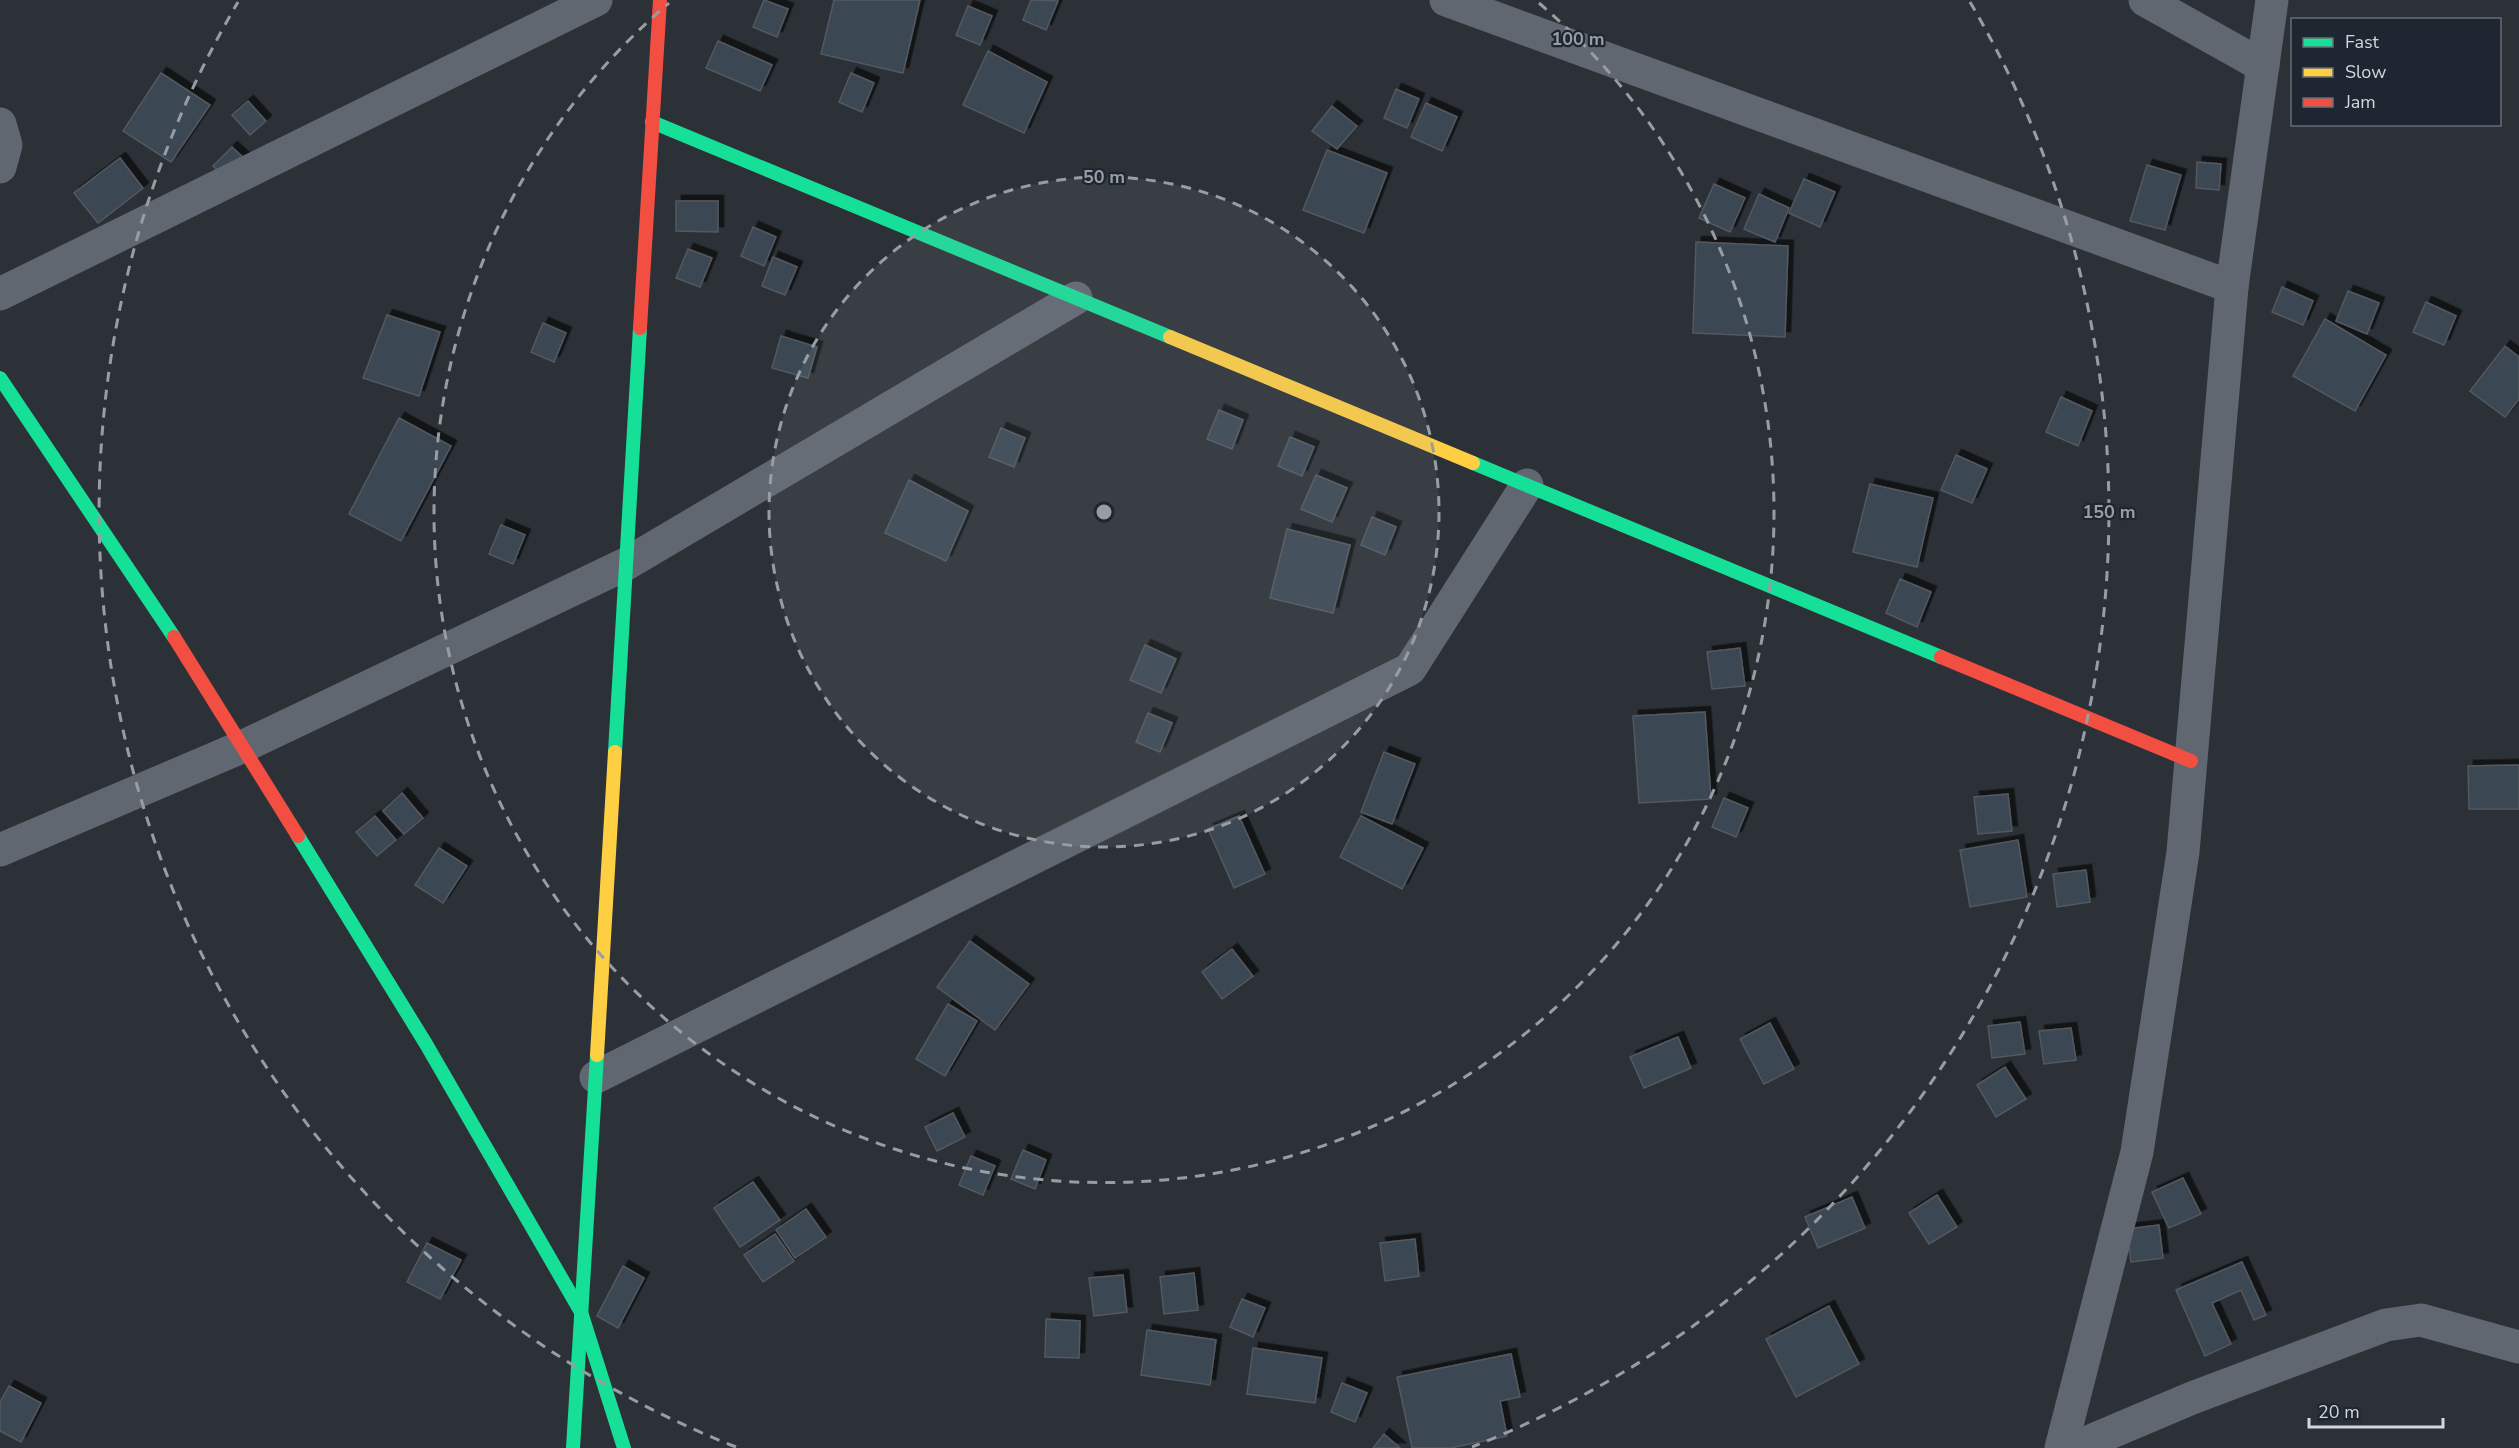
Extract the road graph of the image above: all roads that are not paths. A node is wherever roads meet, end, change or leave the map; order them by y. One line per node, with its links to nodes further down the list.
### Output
1 (596, 0): 11 (street)
2 (660, 0): 7 (street)
3 (1446, 0): 10 (street)
4 (2145, 0): 6 (street)
5 (2272, 0): 6 (street)
6 (2263, 66): 10 (street)
7 (652, 122): 12 (street); 15 (street)
8 (0, 124): 9 (street)
9 (0, 167)
10 (2232, 287): 17 (street)
11 (0, 294)
12 (1076, 298): 14 (street); 15 (street)
13 (0, 378): 16 (street)
14 (1527, 485): 17 (street); 19 (street)
15 (626, 564): 16 (street); 19 (street)
16 (244, 746): 18 (street); 20 (street)
17 (2191, 761): 24 (street)
18 (0, 850)
19 (596, 1077): 20 (street)
20 (581, 1312): 22 (street); 23 (street)
21 (2519, 1347): 25 (street)
22 (573, 1448)
23 (624, 1448)
24 (2061, 1448)
25 (2074, 1448)

